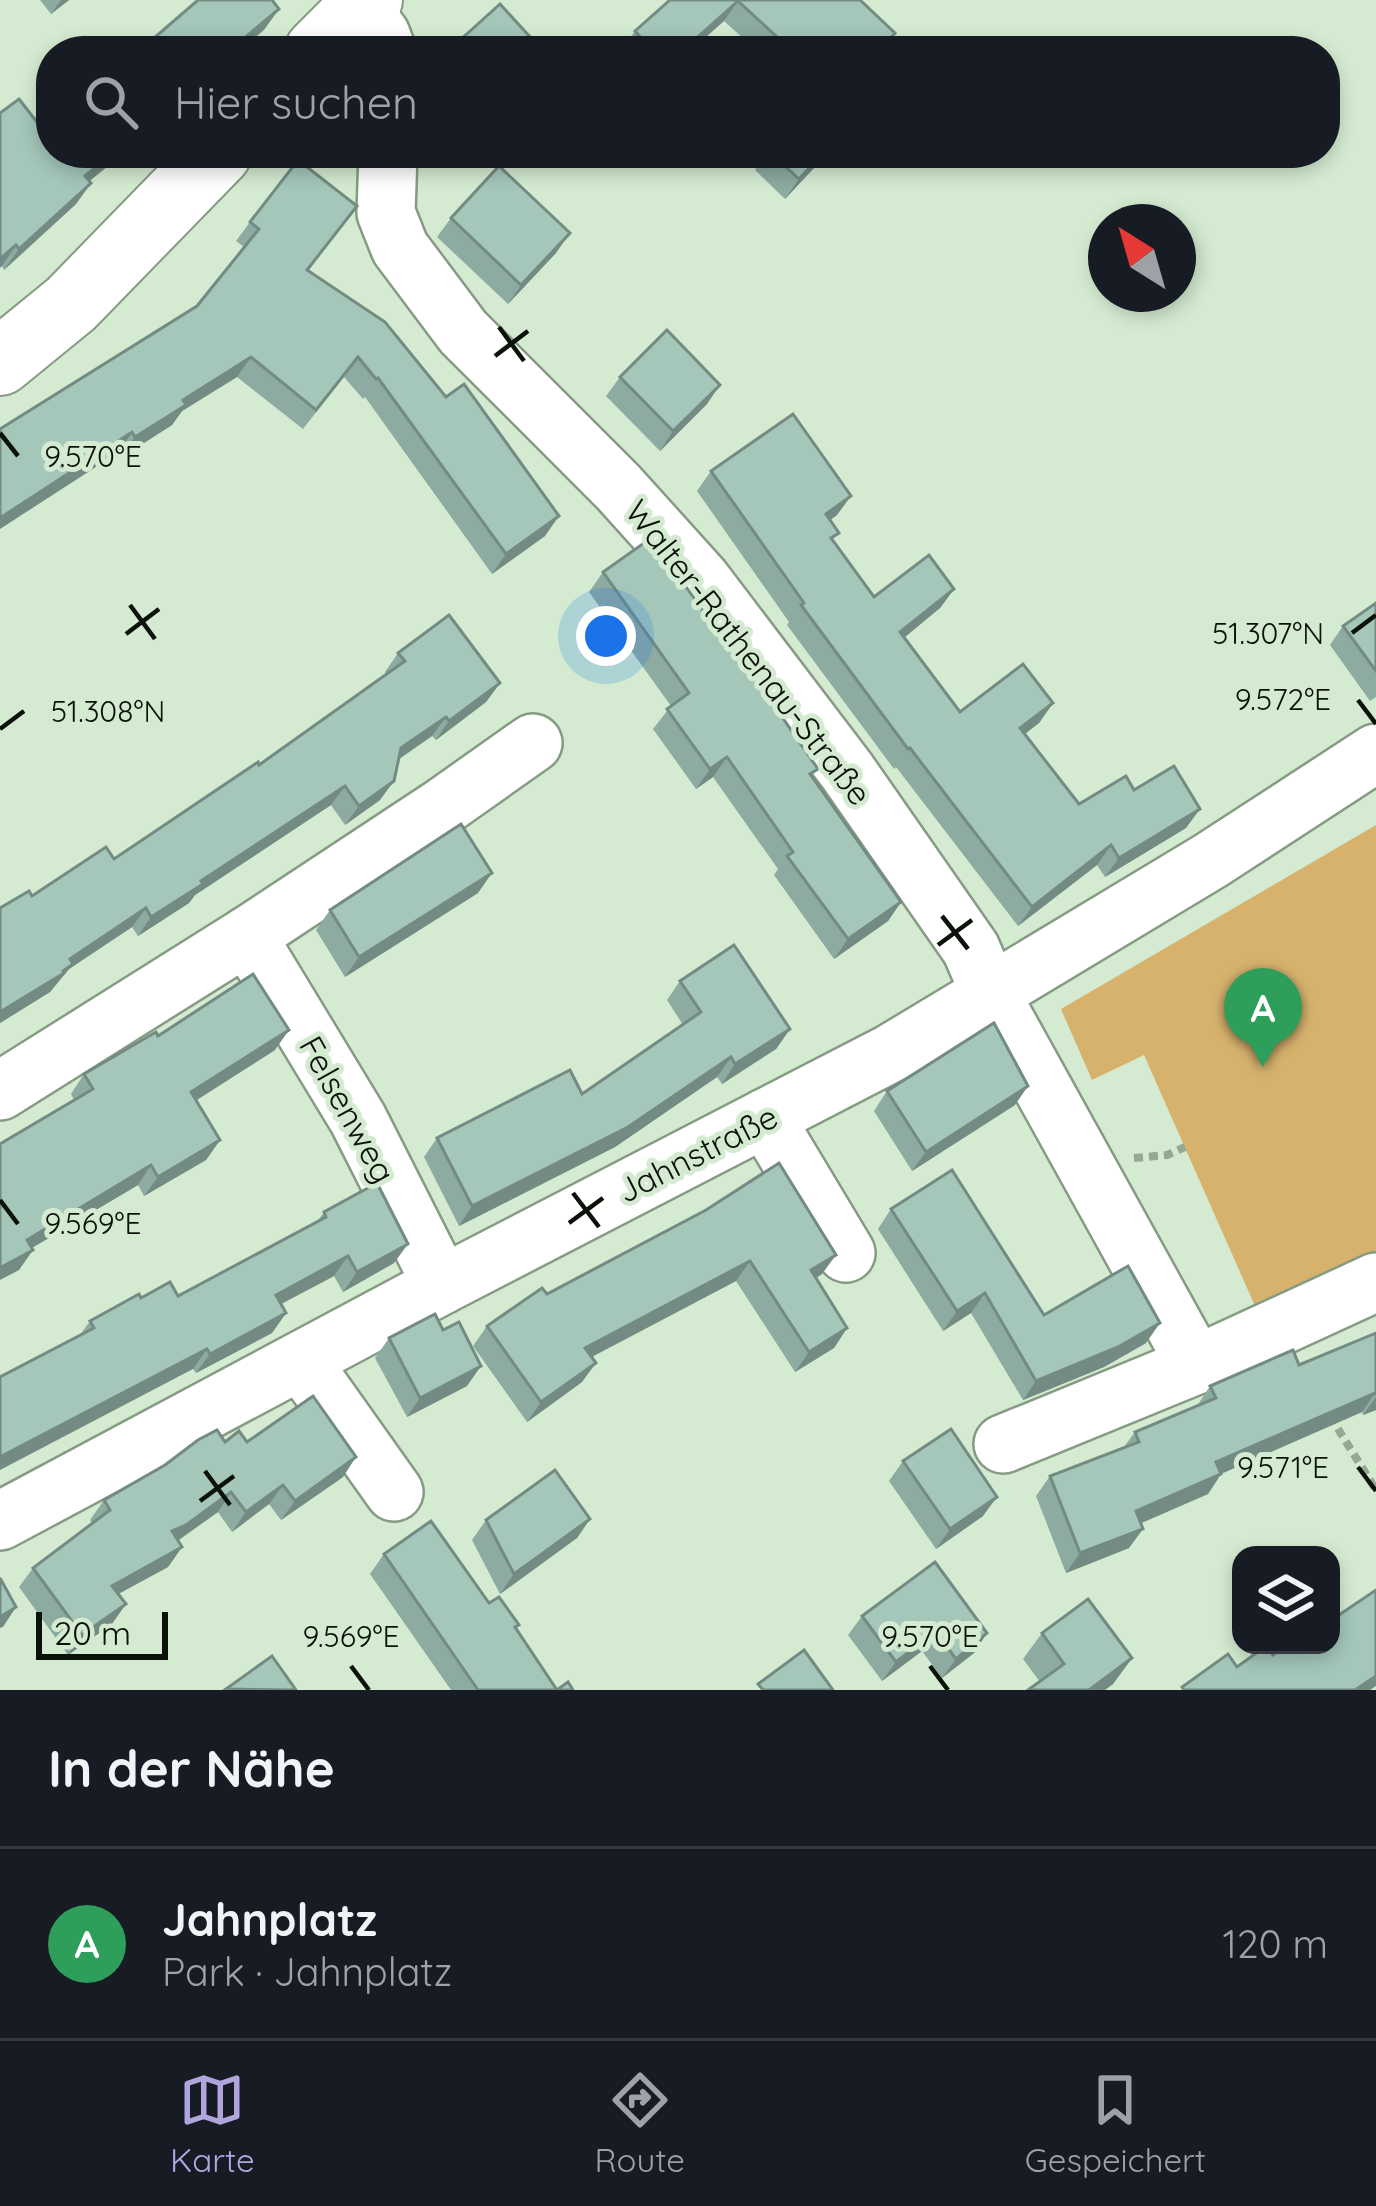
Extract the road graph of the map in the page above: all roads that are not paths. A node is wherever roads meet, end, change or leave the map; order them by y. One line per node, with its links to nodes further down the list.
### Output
1 (203, 168): 3 (main road)
2 (388, 168): 7 (street, Walter-Rathenau-Straße)
3 (0, 362)
4 (533, 742): 6 (street)
5 (1376, 753): 7 (street, Jahnstraße)
6 (247, 936): 8 (street); 12 (street, Felsenweg)
7 (989, 992): 9 (street, Jahnstraße); 14 (street, Walter-Rathenau-Straße)
8 (0, 1091)
9 (765, 1118): 10 (street); 12 (street, Jahnstraße)
10 (846, 1253)
11 (1376, 1282): 14 (street)
12 (442, 1285): 13 (street, Jahnstraße)
13 (301, 1360): 16 (street); 17 (street, Jahnstraße)
14 (1196, 1365): 15 (street)
15 (1003, 1444)
16 (394, 1492)
17 (0, 1521)

